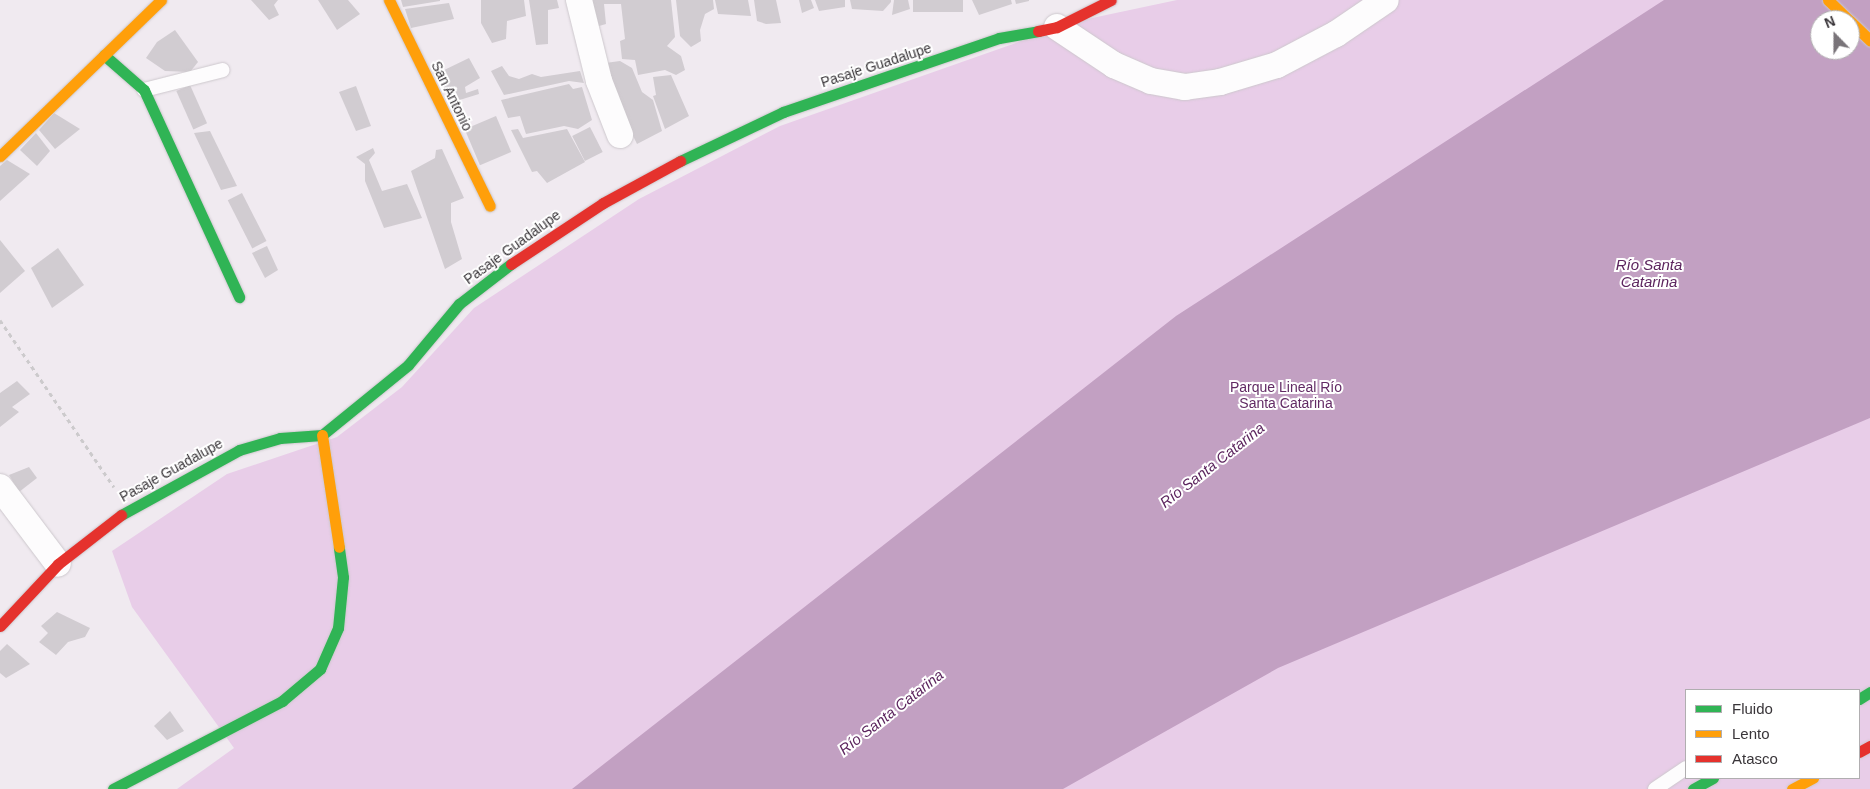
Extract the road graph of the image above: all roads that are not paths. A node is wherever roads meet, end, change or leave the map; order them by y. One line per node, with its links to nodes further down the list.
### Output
1 (161, 0): 11 (main road)
2 (389, 0): 16 (main road, San Antonio)
3 (579, 0): 14 (street)
4 (1112, 0): 8 (main road, Pasaje Guadalupe)
5 (1386, 0): 8 (street)
6 (1828, 0): 7 (main road)
7 (1838, 10)
8 (1057, 27): 18 (main road, Pasaje Guadalupe)
9 (1860, 30): 10 (main road)
10 (1870, 40)
11 (104, 55): 13 (main road); 15 (main road)
12 (223, 70): 13 (lane)
13 (144, 90): 17 (main road)
14 (620, 136)
15 (0, 156)
16 (490, 206)
17 (239, 297)
18 (322, 435): 20 (main road, Pasaje Guadalupe); 25 (main road)
19 (0, 487): 20 (street)
20 (58, 564): 21 (main road, Pasaje Guadalupe)
21 (0, 626)
22 (1685, 769): 26 (lane)
23 (1711, 779): 27 (main road)
24 (1810, 779): 28 (main road)
25 (113, 789)
26 (1655, 789)
27 (1693, 789)
28 (1792, 789)

